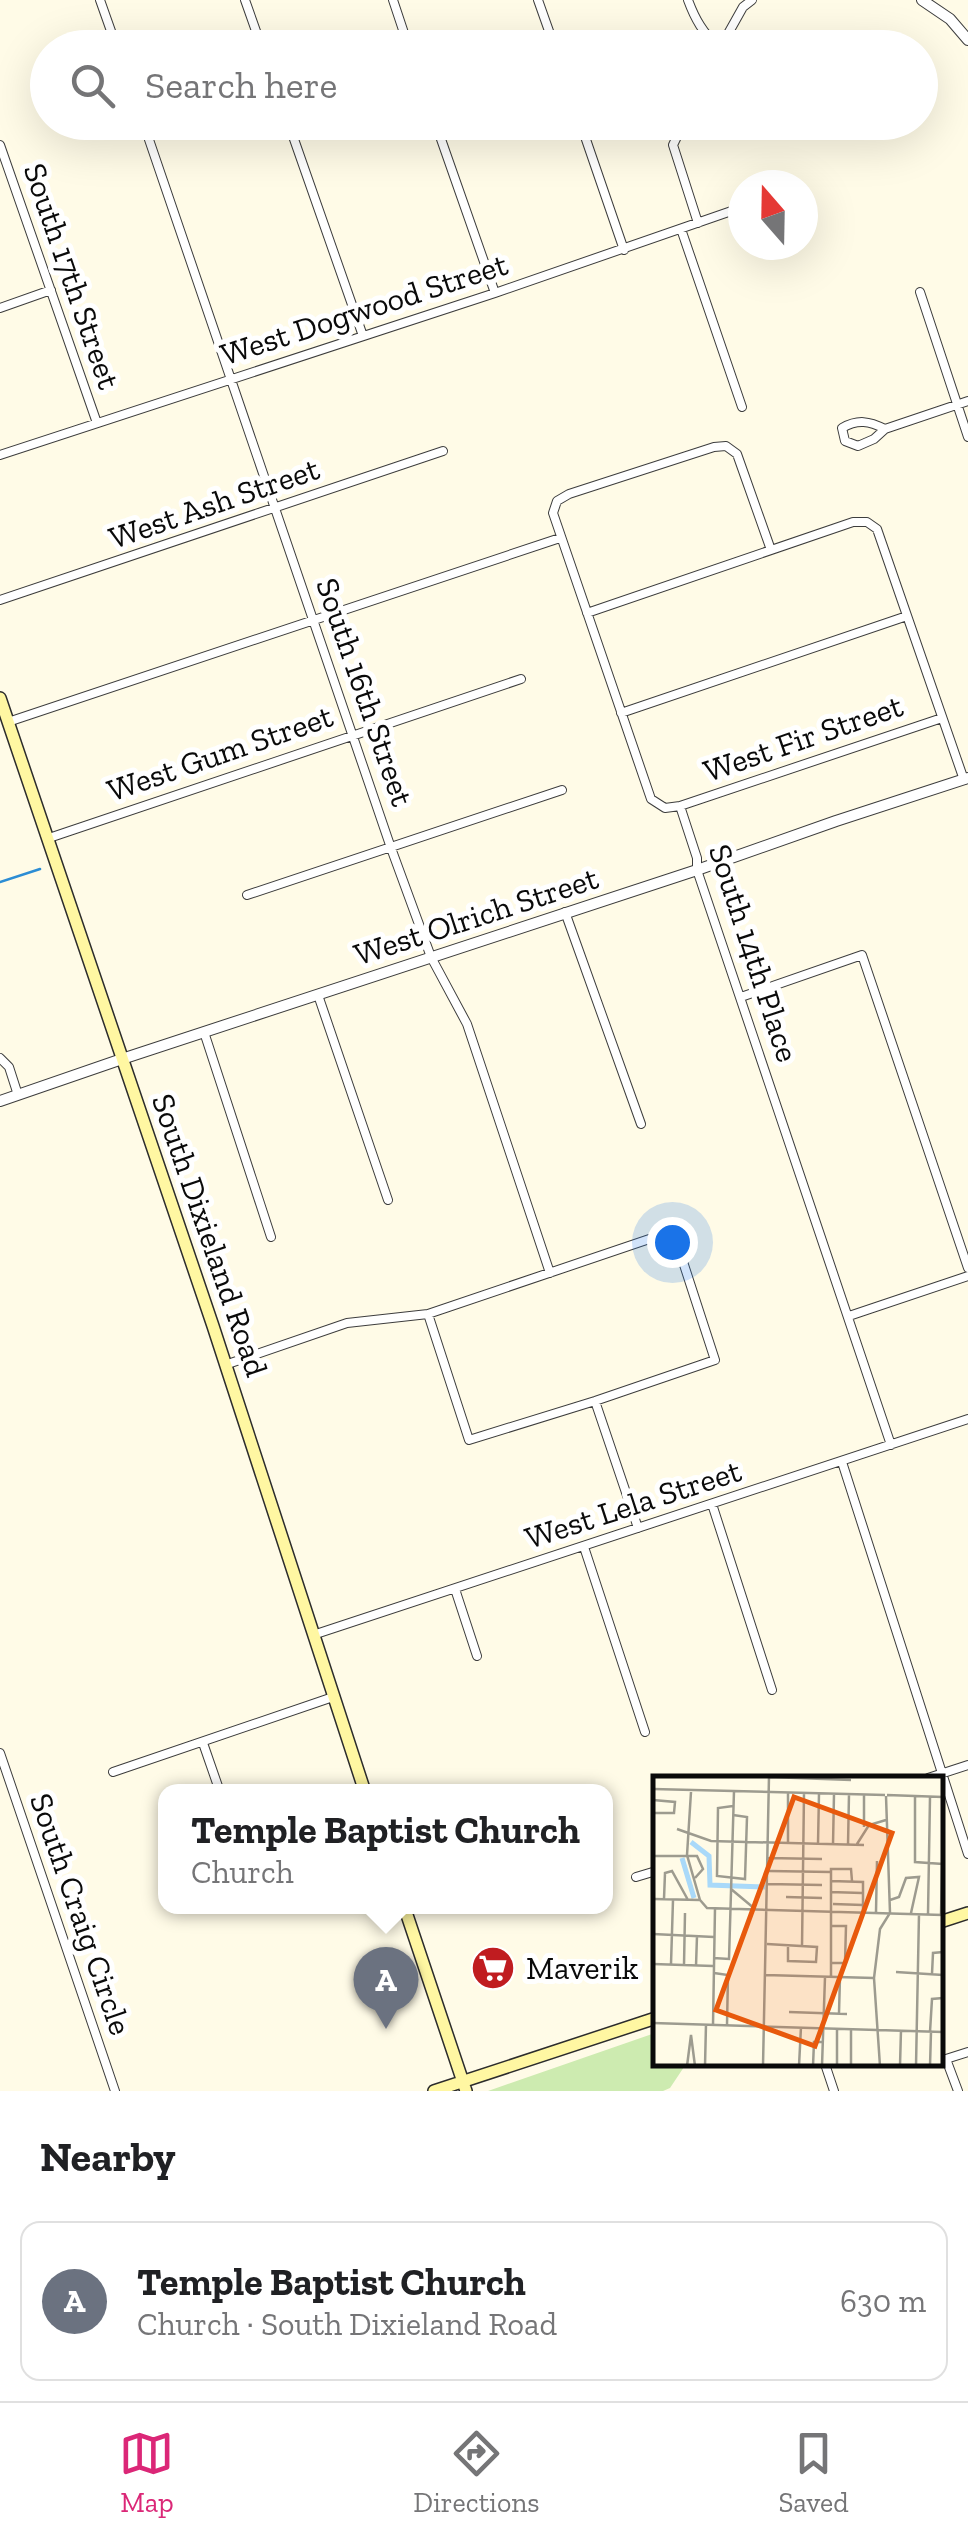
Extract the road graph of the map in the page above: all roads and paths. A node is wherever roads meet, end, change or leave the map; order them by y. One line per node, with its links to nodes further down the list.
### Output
1 (100, 0): 8 (street)
2 (245, 0): 9 (street)
3 (392, 0): 10 (street)
4 (538, 0): 11 (street)
5 (688, 0): 12 (street)
6 (752, 0): 13 (street)
7 (922, 0): 14 (street)
8 (111, 30)
9 (256, 30)
10 (403, 30)
11 (548, 30)
12 (703, 30)
13 (730, 30)
14 (968, 40)
15 (149, 140): 30 (street, South 16th Street)
16 (294, 140): 29 (street)
17 (441, 140): 27 (street)
18 (586, 140): 24 (street)
19 (676, 140): 22 (street)
20 (0, 145): 25 (street, South 17th Street)
21 (728, 212): 22 (street, West Dogwood Street)
22 (698, 223): 23 (street, West Dogwood Street)
23 (681, 229): 24 (street, West Dogwood Street); 33 (street)
24 (624, 250): 27 (street, West Dogwood Street)
25 (51, 290): 28 (street); 34 (street, South 17th Street)
26 (920, 292): 32 (street)
27 (495, 293): 29 (street, West Dogwood Street)
28 (0, 308)
29 (362, 336): 30 (street, West Dogwood Street)
30 (232, 378): 34 (street, West Dogwood Street); 39 (street, South 16th Street)
31 (968, 401): 32 (street)
32 (957, 404): 35 (street); 36 (street)
33 (742, 408)
34 (98, 423): 38 (street, West Dogwood Street)
35 (884, 428): 35 (street)
36 (968, 436)
37 (443, 451): 39 (street, West Ash Street)
38 (0, 455)
39 (276, 509): 42 (street, West Ash Street); 45 (street, South 16th Street)
40 (560, 538): 41 (street); 43 (street); 45 (street)
41 (771, 550): 43 (street); 44 (street)
42 (0, 600)
43 (587, 613): 48 (street)
44 (907, 616): 48 (street); 49 (street)
45 (314, 621): 50 (street); 51 (street, South 16th Street)
46 (521, 679): 51 (street, West Gum Street)
47 (0, 698): 50 (main road, South Dixieland Road)
48 (621, 713): 54 (street)
49 (942, 718): 52 (street); 54 (street, West Fir Street)
50 (8, 722): 55 (main road, South Dixieland Road)
51 (353, 734): 55 (street, West Gum Street); 56 (street, South 16th Street)
52 (966, 779): 57 (street, West Olrich Street)
53 (562, 790): 56 (street)
54 (680, 806): 57 (street, South 14th Place)
55 (49, 838): 65 (main road, South Dixieland Road)
56 (391, 848): 58 (street); 60 (street, South 16th Street)
57 (697, 870): 59 (street, West Olrich Street); 62 (street, South 14th Place)
58 (247, 896)
59 (565, 912): 60 (street, West Olrich Street); 68 (street)
60 (431, 957): 61 (street, West Olrich Street); 72 (street, South 16th Street)
61 (318, 995): 63 (street, West Olrich Street); 69 (street)
62 (742, 997): 71 (street); 75 (street, South 14th Place)
63 (204, 1032): 65 (street, West Olrich Street); 70 (street)
64 (0, 1058): 66 (street)
65 (122, 1058): 66 (street, West Olrich Street); 76 (main road, South Dixieland Road)
66 (18, 1094): 67 (street, West Olrich Street)
67 (0, 1100)
68 (641, 1124)
69 (388, 1200)
70 (271, 1237)
71 (968, 1268)
72 (550, 1273): 74 (street); 77 (street)
73 (968, 1276): 75 (street)
74 (428, 1314): 76 (street); 77 (street)
75 (850, 1316): 79 (street, South 14th Place)
76 (225, 1365): 85 (main road, South Dixieland Road)
77 (596, 1401): 82 (street)
78 (968, 1419): 79 (street, West Lela Street)
79 (891, 1445): 80 (street, West Lela Street)
80 (842, 1462): 81 (street, West Lela Street); 94 (street)
81 (712, 1504): 82 (street, West Lela Street); 87 (street)
82 (638, 1528): 83 (street, West Lela Street)
83 (584, 1547): 84 (street, West Lela Street); 89 (street)
84 (455, 1589): 85 (street, West Lela Street); 86 (street)
85 (312, 1635): 88 (main road, South Dixieland Road)
86 (477, 1656)
87 (772, 1690)
88 (333, 1697): 90 (street); 97 (main road, South Dixieland Road)
89 (645, 1732)
90 (202, 1743): 93 (street); 96 (street)
91 (0, 1752): 108 (street, South Craig Circle)
92 (968, 1765): 94 (street)
93 (114, 1772)
94 (944, 1773): 95 (street); 98 (street)
95 (934, 1776)
96 (217, 1784)
97 (362, 1784)
98 (968, 1854)
99 (653, 1872): 100 (street)
100 (636, 1878)
101 (968, 1912): 103 (main road)
102 (407, 1914): 107 (main road)
103 (943, 1921)
104 (653, 2019): 107 (main road)
105 (968, 2052): 111 (street)
106 (827, 2066): 110 (street)
107 (464, 2087): 109 (main road)
108 (115, 2091)
109 (434, 2091)
110 (834, 2091)
111 (958, 2091)

